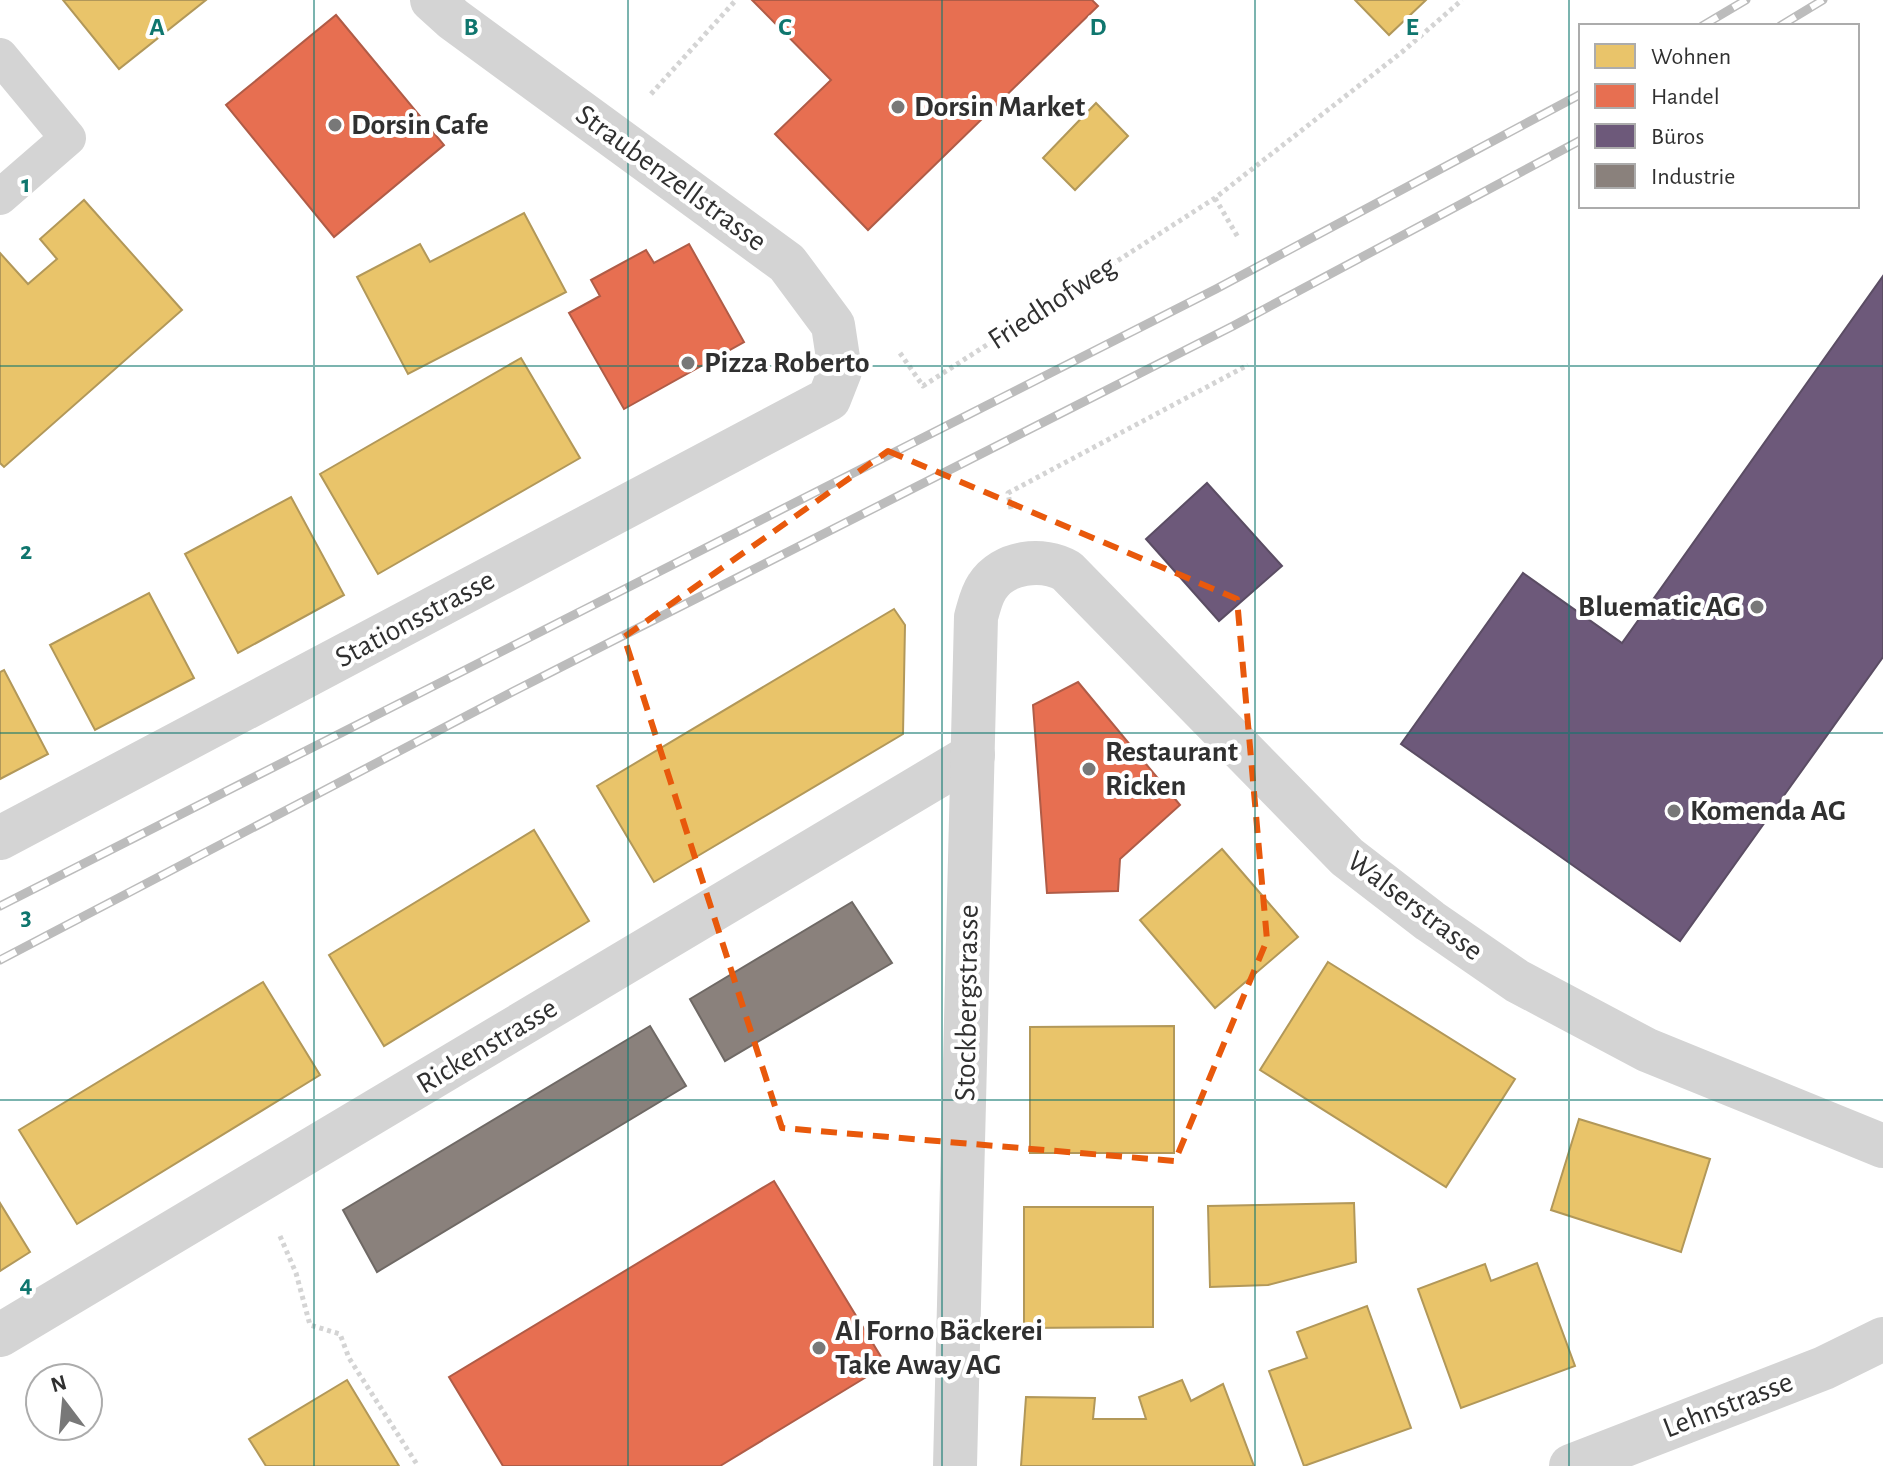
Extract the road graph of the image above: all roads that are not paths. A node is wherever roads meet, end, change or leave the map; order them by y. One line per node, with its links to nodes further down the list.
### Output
1 (453, 6): 4 (street, Straubenzellstrasse)
2 (0, 56): 3 (lane)
3 (0, 197)
4 (829, 399): 7 (street, Stationsstrasse)
5 (1024, 563): 6 (street, Stockbergstrasse); 8 (street, Walserstrasse)
6 (973, 755): 9 (street, Rickenstrasse); 11 (street, Stockbergstrasse)
7 (0, 838)
8 (1883, 1146)
9 (0, 1335)
10 (1883, 1339): 12 (street, Lehnstrasse)
11 (955, 1466)
12 (1571, 1466)

